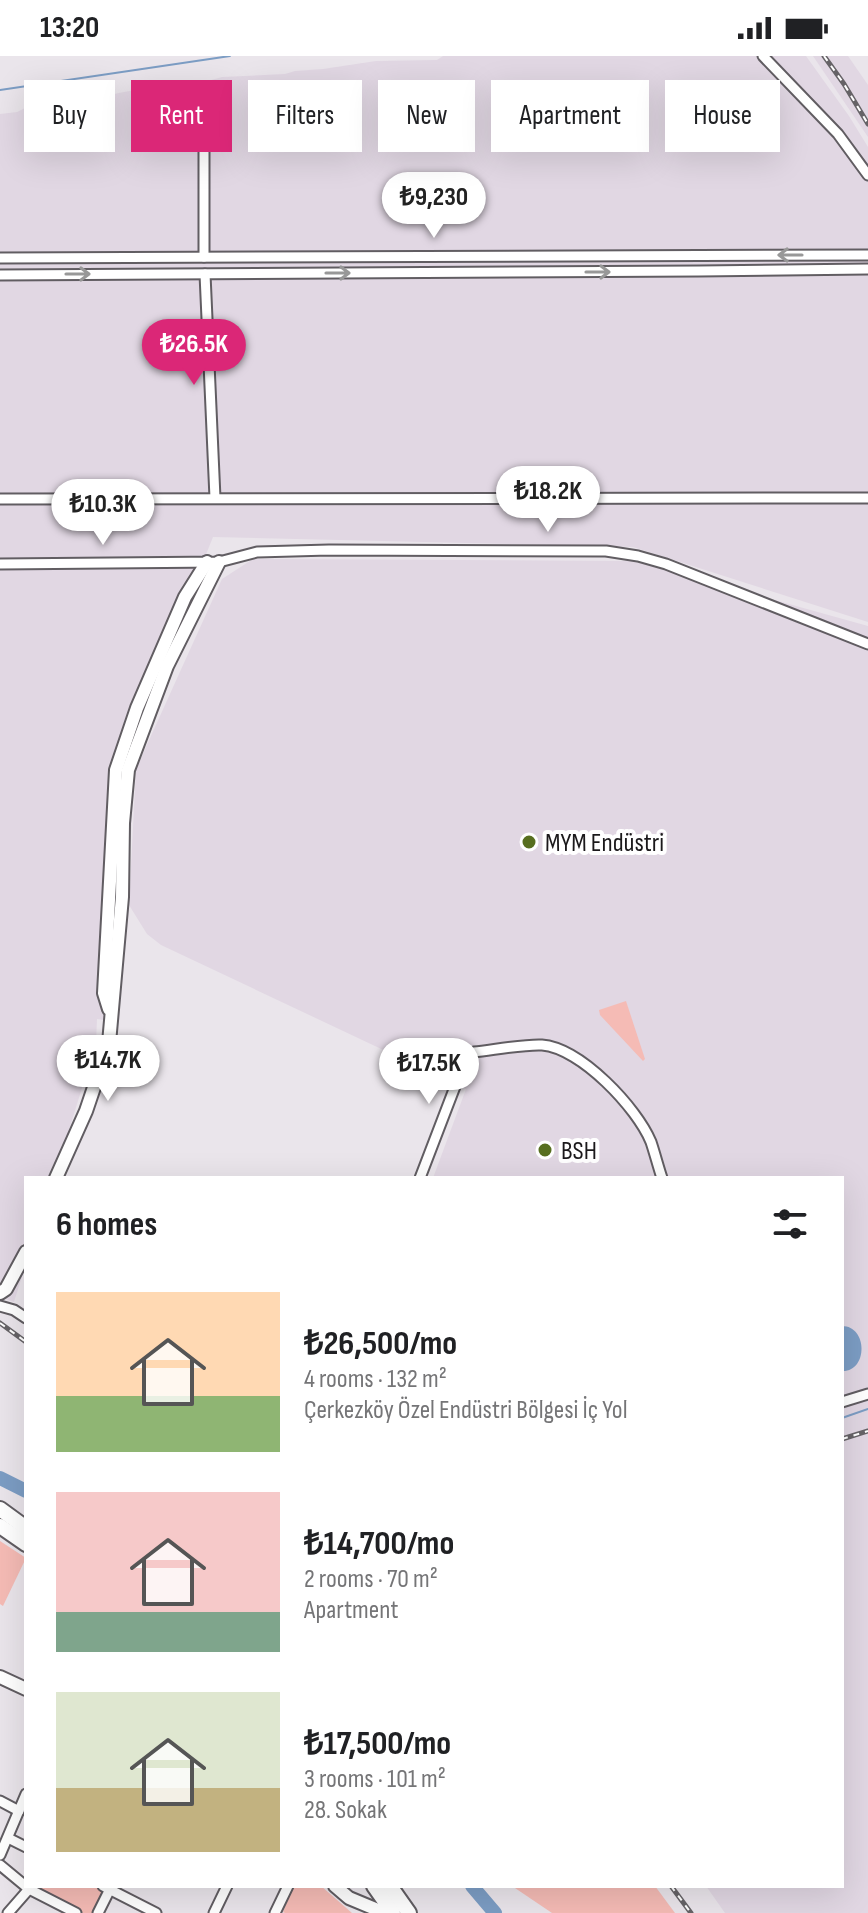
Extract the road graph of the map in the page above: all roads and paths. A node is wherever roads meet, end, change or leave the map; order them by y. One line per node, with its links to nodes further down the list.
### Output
1 (763, 56): 3 (street)
2 (204, 152): 5 (street)
3 (868, 175)
4 (868, 255): 5 (street, one-way to 5)
5 (204, 257): 6 (street)
6 (0, 258)
7 (868, 269): 8 (street, one-way to 7)
8 (205, 274): 9 (street, one-way to 8); 10 (street)
9 (0, 275)
10 (215, 498): 11 (street); 12 (street)
11 (868, 498)
12 (0, 499)
13 (213, 562): 14 (street); 15 (street); 16 (street)
14 (0, 564)
15 (868, 644)
16 (57, 1176)
17 (421, 1176): 18 (street)
18 (661, 1176)
19 (24, 1256): 20 (street)
20 (0, 1293)
21 (0, 1306): 22 (street)
22 (24, 1317)
23 (868, 1394): 24 (street)
24 (844, 1401)
25 (0, 1509): 27 (main road)
26 (0, 1526): 28 (main road)
27 (24, 1527)
28 (24, 1543)
29 (0, 1677): 30 (street)
30 (24, 1688)
31 (24, 1799): 33 (street)
32 (0, 1801): 33 (street)
33 (19, 1811): 34 (street)
34 (8, 1838): 35 (street); 36 (street)
35 (24, 1846)
36 (0, 1855)
37 (0, 1865): 38 (street)
38 (24, 1885)
39 (106, 1888): 48 (street); 49 (street)
40 (226, 1888): 50 (street)
41 (287, 1888): 51 (street)
42 (337, 1888): 52 (street)
43 (375, 1888): 53 (main road)
44 (391, 1888): 54 (main road)
45 (29, 1889): 46 (street); 47 (street)
46 (8, 1913)
47 (76, 1913)
48 (98, 1913)
49 (156, 1913)
50 (214, 1913)
51 (275, 1913)
52 (385, 1913)
53 (393, 1913)
54 (409, 1913)

